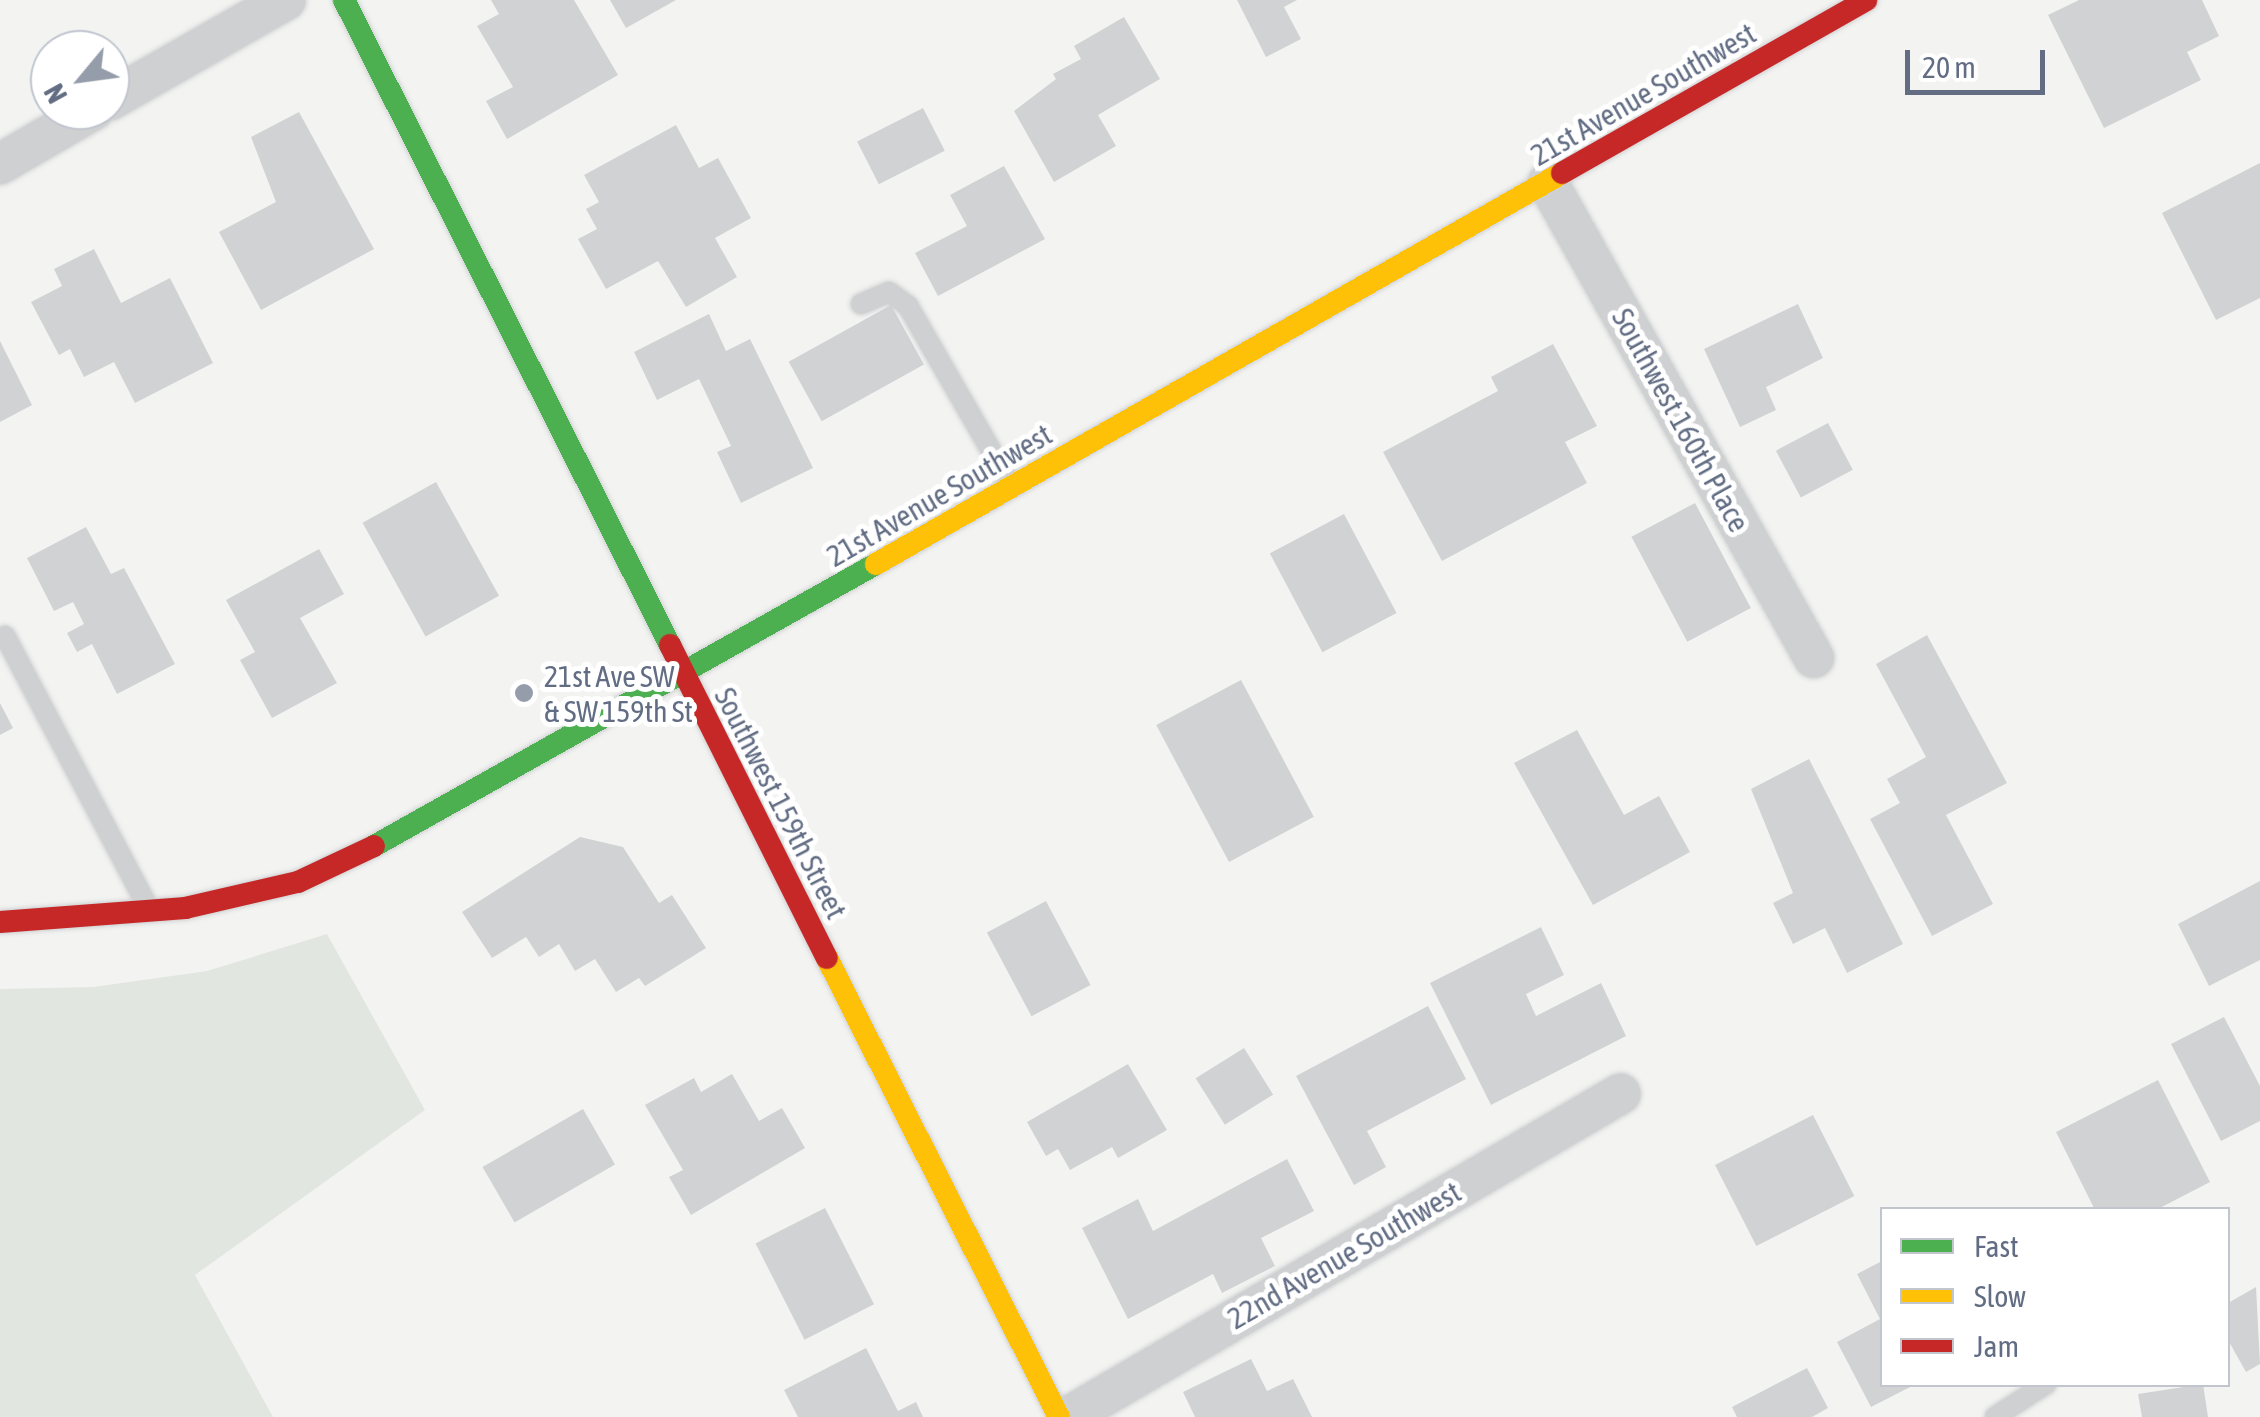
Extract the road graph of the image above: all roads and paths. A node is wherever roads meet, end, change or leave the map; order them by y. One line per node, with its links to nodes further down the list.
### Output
1 (286, 0): 4 (street)
2 (344, 0): 12 (street, Southwest 159th Street)
3 (1866, 0): 7 (street, 21st Avenue Southwest)
4 (130, 89)
5 (59, 130): 6 (street)
6 (0, 164)
7 (1548, 182): 9 (street, 21st Avenue Southwest); 11 (street, Southwest 160th Place)
8 (860, 304): 9 (lane)
9 (1012, 487): 12 (street, 21st Avenue Southwest)
10 (5, 636): 13 (lane)
11 (1814, 658)
12 (682, 676): 13 (street, 21st Avenue Southwest); 17 (street, Southwest 159th Street)
13 (150, 911): 14 (street, 21st Avenue Southwest)
14 (0, 922)
15 (1620, 1094): 18 (street, 22nd Avenue Southwest)
16 (2041, 1387): 19 (lane)
17 (1059, 1417)
18 (1068, 1417)
19 (1995, 1417)

